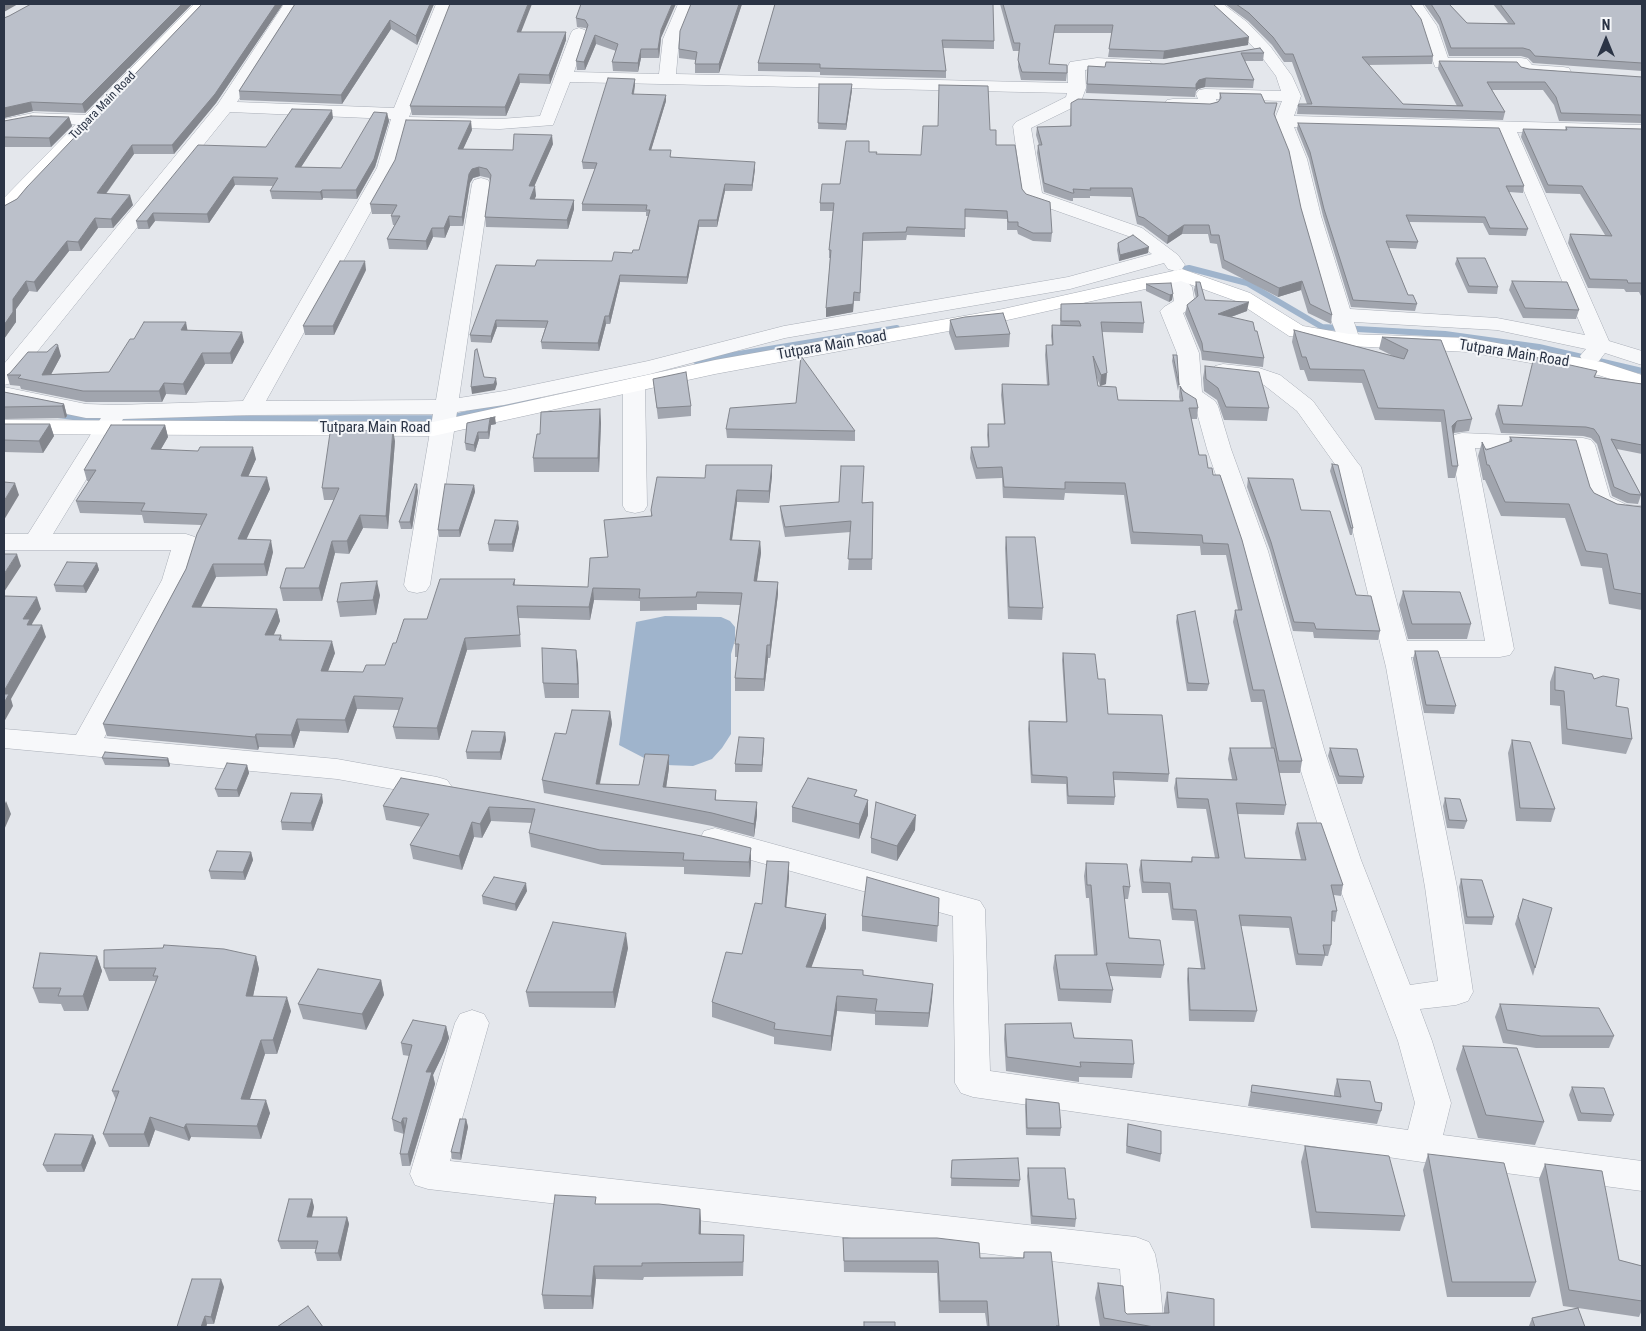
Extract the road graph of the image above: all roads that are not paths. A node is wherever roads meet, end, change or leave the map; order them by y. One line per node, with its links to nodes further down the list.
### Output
1 (202, 4): 20 (street, Tutpara Main Road)
2 (292, 4): 18 (street)
3 (444, 4): 19 (street)
4 (686, 4): 13 (street)
5 (1214, 4): 8 (street)
6 (1414, 4): 11 (street)
7 (579, 33): 12 (street)
8 (1264, 49): 9 (street); 15 (street)
9 (1245, 52)
10 (1163, 66): 14 (street)
11 (1575, 73)
12 (564, 77): 13 (street); 19 (street)
13 (667, 78): 14 (street)
14 (1076, 94): 16 (street); 27 (street)
15 (1292, 96): 17 (street); 21 (street)
16 (1093, 101)
17 (1161, 103)
18 (225, 107): 19 (street); 32 (street)
19 (400, 118): 36 (street)
20 (89, 120): 22 (street); 26 (street, Tutpara Main Road)
21 (1283, 121): 23 (street); 28 (street)
22 (4, 124)
23 (1506, 127): 24 (street); 29 (street)
24 (1642, 130)
25 (481, 184): 37 (street)
26 (4, 208)
27 (1173, 267): 28 (street, Tutpara Main Road); 31 (street); 34 (street, Tutpara Main Road); 37 (street)
28 (1344, 327): 29 (street, Tutpara Main Road)
29 (1590, 357): 30 (street); 33 (street, Tutpara Main Road)
30 (1642, 358)
31 (1189, 368): 45 (street); 50 (street)
32 (4, 378)
33 (1642, 382)
34 (634, 385): 37 (street, Tutpara Main Road); 40 (street)
35 (4, 394): 38 (street)
36 (251, 408): 37 (street); 38 (street)
37 (444, 417): 38 (street, Tutpara Main Road); 44 (street)
38 (111, 420): 39 (street, Tutpara Main Road); 43 (street)
39 (4, 427)
40 (635, 506)
41 (1642, 513): 45 (street)
42 (4, 542): 43 (street)
43 (36, 542): 47 (street)
44 (417, 585)
45 (1396, 649): 50 (street)
46 (4, 739): 47 (street)
47 (84, 746): 48 (street)
48 (464, 791)
49 (686, 834): 52 (street)
50 (1399, 999): 52 (street)
51 (472, 1022): 54 (street)
52 (1422, 1147): 53 (street)
53 (1642, 1176)
54 (1144, 1327)

